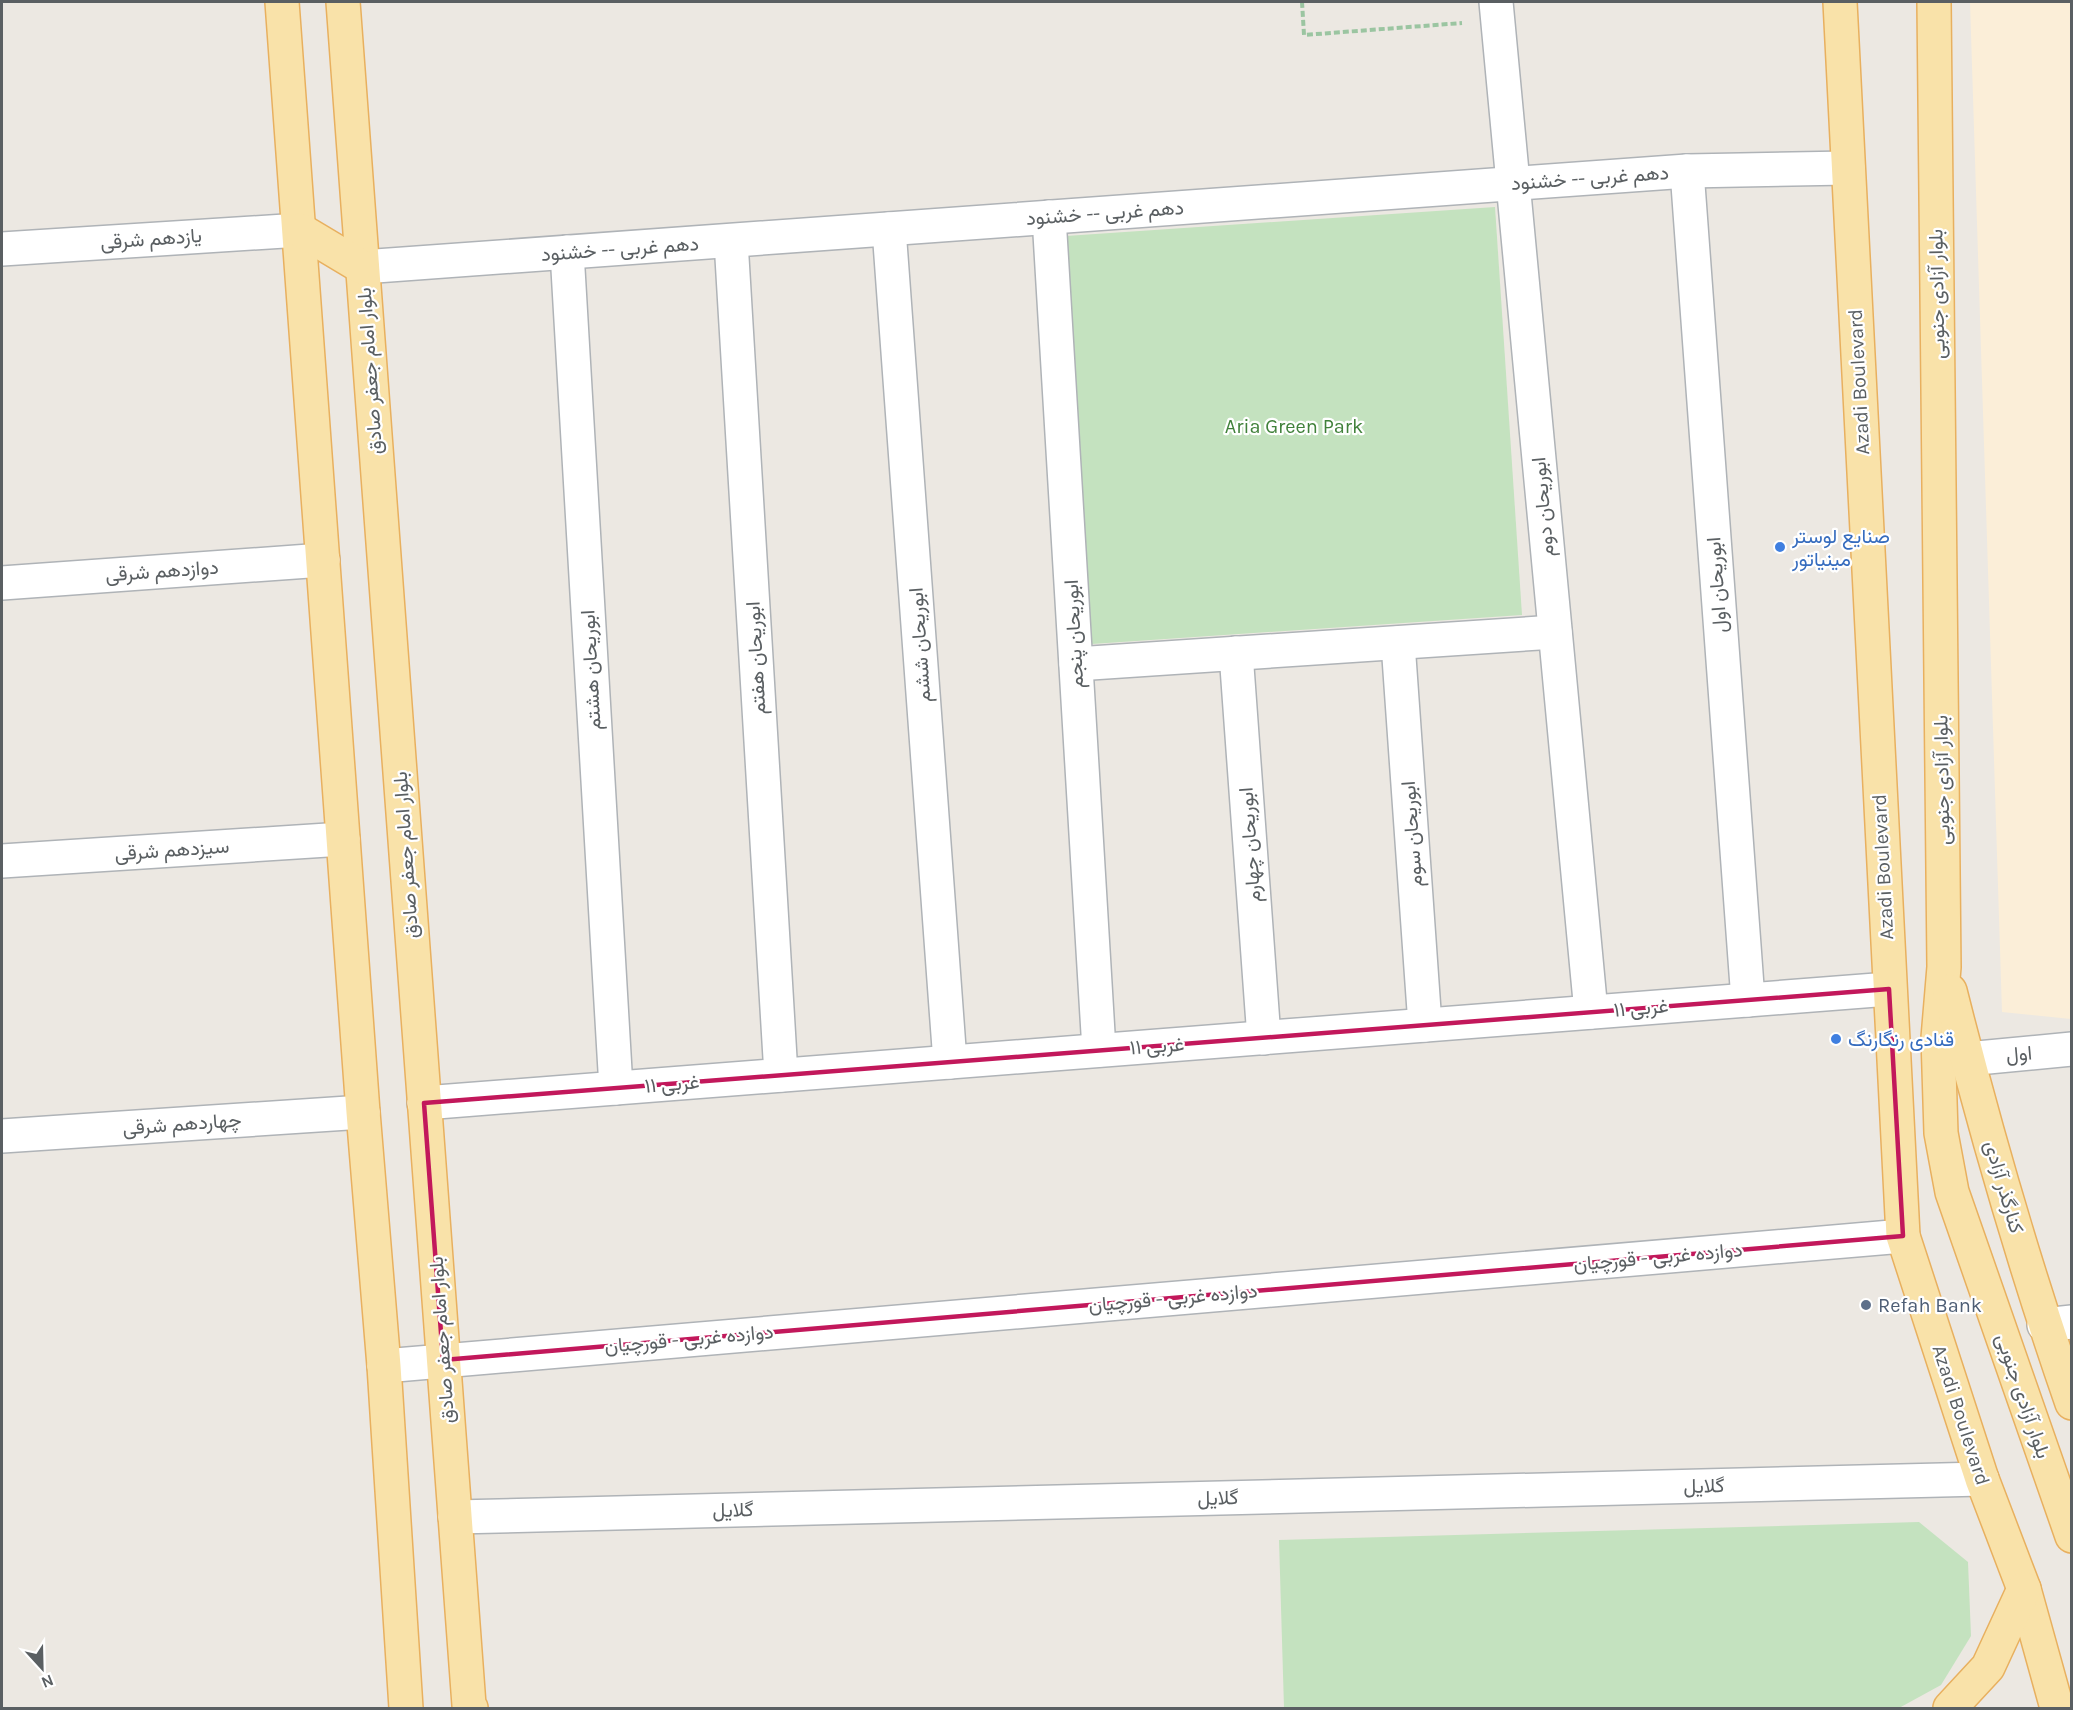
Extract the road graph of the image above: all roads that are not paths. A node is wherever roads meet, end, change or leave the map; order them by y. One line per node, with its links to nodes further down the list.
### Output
1 (282, 2): 11 (main road)
2 (343, 2): 15 (main road, بلوار امام جعفر صادق)
3 (1840, 2): 6 (main road, Azadi Boulevard)
4 (1934, 2): 24 (main road, بلوار آزادی جنوبی)
5 (1497, 11): 8 (street, ابوریحان دوم)
6 (1848, 168): 7 (street, دهم غربی -- خشنود); 25 (main road, Azadi Boulevard)
7 (1687, 171): 8 (street, دهم غربی -- خشنود); 26 (street, ابوریحان اول)
8 (1513, 184): 9 (street, دهم غربی -- خشنود); 18 (street, ابوریحان دوم)
9 (1049, 218): 10 (street, دهم غربی -- خشنود); 21 (street, ابوریحان پنجم)
10 (889, 229): 12 (street, دهم غربی -- خشنود); 33 (street, ابوریحان ششم)
11 (300, 230): 13 (street, یازدهم شرقی); 15 (main road); 16 (main road)
12 (730, 241): 14 (street, دهم غربی -- خشنود); 34 (street, ابوریحان هفتم)
13 (2, 249)
14 (567, 252): 15 (street, دهم غربی -- خشنود); 35 (street, ابوریحان هشتم)
15 (362, 267): 36 (main road, بلوار امام جعفر صادق)
16 (323, 560): 17 (street, دوازدهم شرقی); 22 (main road)
17 (2, 583)
18 (1555, 632): 19 (street); 27 (street, ابوریحان دوم)
19 (1398, 643): 20 (street); 28 (street, ابوریحان سوم)
20 (1236, 653): 21 (street); 29 (street, ابوریحان چهارم)
21 (1076, 663): 31 (street, ابوریحان پنجم)
22 (343, 839): 23 (street, سیزدهم شرقی); 37 (main road)
23 (2, 861)
24 (1944, 967): 32 (main road, کنارگذر آزادی); 46 (main road, بلوار آزادی جنوبی)
25 (1889, 989): 26 (street, ۱۱ غربی); 39 (main road, Azadi Boulevard)
26 (1748, 999): 27 (street, ۱۱ غربی)
27 (1591, 1012): 28 (street, ۱۱ غربی)
28 (1425, 1025): 29 (street, ۱۱ غربی)
29 (1264, 1038): 31 (street, ۱۱ غربی)
30 (2072, 1049): 32 (street, اول)
31 (1099, 1050): 33 (street, ۱۱ غربی)
32 (1967, 1059): 40 (main road, کنارگذر آزادی)
33 (950, 1062): 34 (street, ۱۱ غربی)
34 (781, 1075): 35 (street, ۱۱ غربی)
35 (616, 1088): 36 (street, ۱۱ غربی)
36 (424, 1103): 41 (main road, بلوار امام جعفر صادق)
37 (363, 1113): 38 (street, چهاردهم شرقی); 42 (main road)
38 (2, 1136)
39 (1903, 1236): 41 (street, دوازده غربی - قورچیان); 44 (main road, Azadi Boulevard)
40 (2058, 1324): 43 (main road, کنارگذر آزادی)
41 (444, 1360): 42 (street, دوازده غربی - قورچیان); 45 (main road, بلوار امام جعفر صادق)
42 (384, 1366): 48 (main road)
43 (2072, 1403)
44 (1982, 1479): 45 (street, گلایل); 47 (main road, Azadi Boulevard)
45 (455, 1517): 49 (main road, بلوار امام جعفر صادق)
46 (2072, 1536)
47 (2024, 1589): 50 (main road); 51 (main road, Azadi Boulevard)
48 (407, 1708)
49 (471, 1708)
50 (1950, 1708)
51 (2057, 1708)

